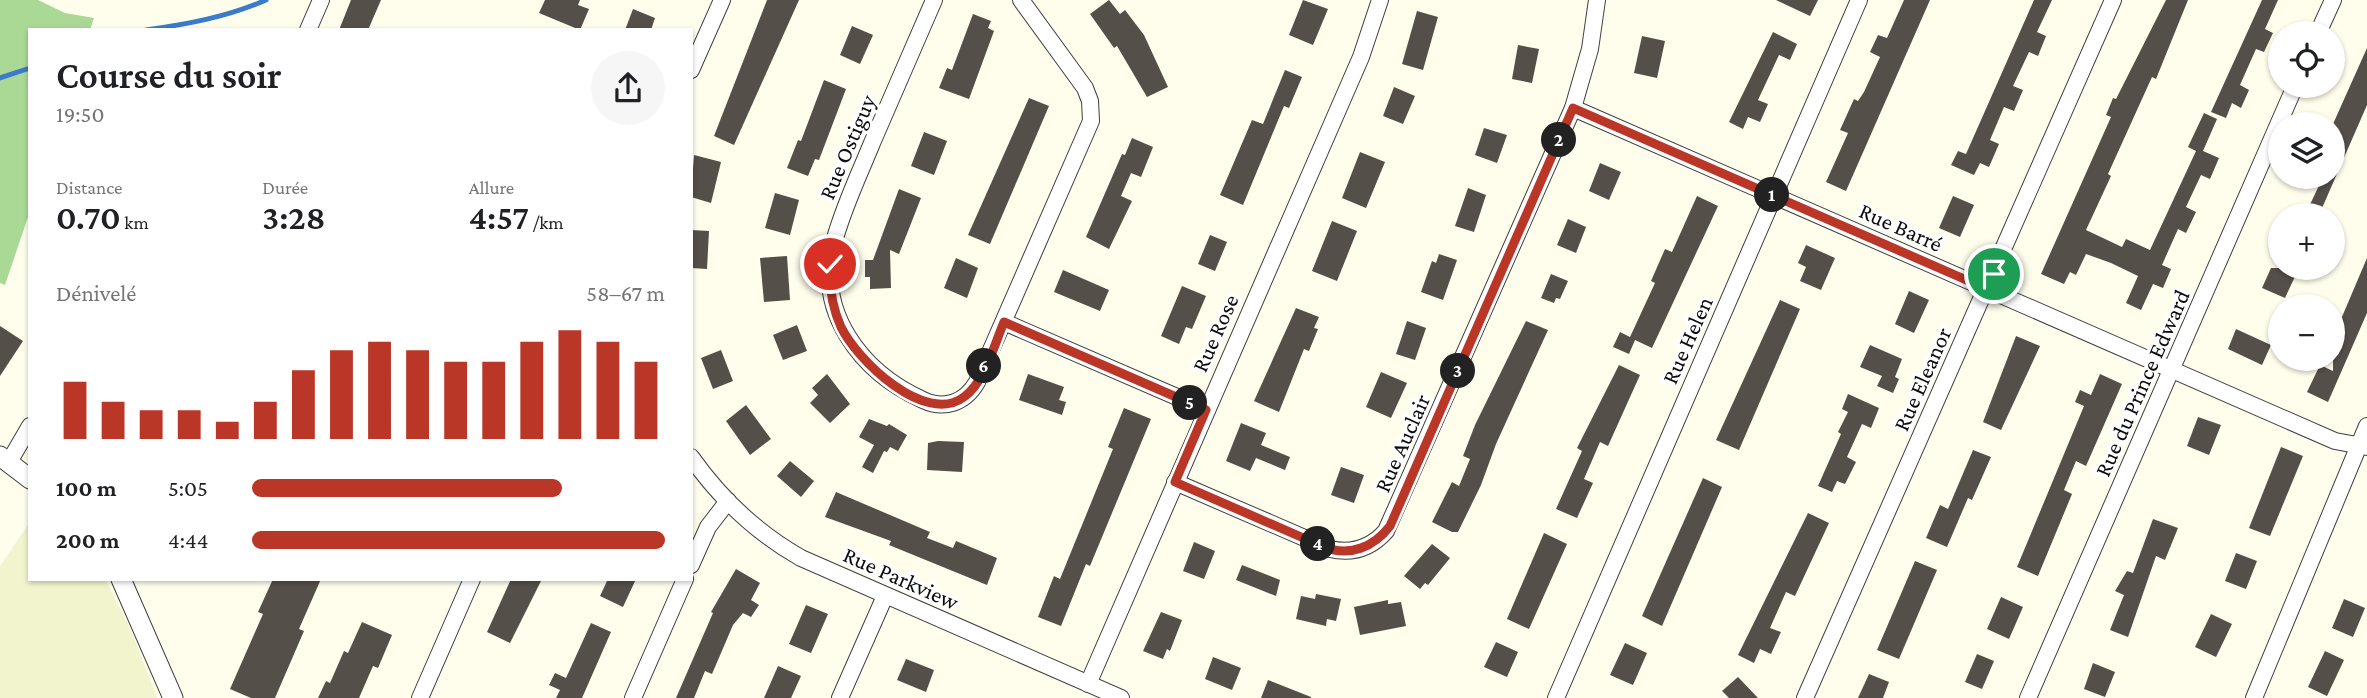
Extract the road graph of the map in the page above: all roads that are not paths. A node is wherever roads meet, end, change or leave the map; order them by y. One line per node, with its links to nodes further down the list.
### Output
1 (321, 0): 11 (street)
2 (721, 0): 12 (street)
3 (934, 0): 17 (street, Rue Ostiguy)
4 (1021, 0): 17 (street, Rue Ostiguy)
5 (1380, 0): 19 (street, Rue Rose)
6 (1597, 0): 14 (street, Rue Auclair)
7 (1859, 0): 15 (street, Rue Helen)
8 (2113, 0): 16 (street, Rue Eleanor)
9 (2333, 0): 10 (street)
10 (2323, 21)
11 (309, 28)
12 (693, 65)
13 (2290, 98): 18 (street, Rue du Prince Edward)
14 (1573, 108): 15 (street, Rue Barré); 26 (street, Rue Auclair)
15 (1775, 196): 16 (street, Rue Barré); 39 (street, Rue Helen)
16 (1987, 289): 18 (street, Rue Barré); 40 (street, Rue Eleanor)
17 (1004, 322): 19 (street)
18 (2173, 370): 22 (street, Rue Barré); 41 (street, Rue du Prince Edward)
19 (1206, 410): 26 (street, Rue Rose)
20 (2367, 425): 22 (street)
21 (28, 429): 23 (street)
22 (2363, 446): 42 (street)
23 (4, 459): 25 (street)
24 (693, 459): 27 (street, Rue Parkview)
25 (28, 477)
26 (1175, 482): 33 (street, Rue Rose)
27 (727, 501): 28 (street); 32 (street, Rue Parkview)
28 (693, 561)
29 (122, 581): 34 (street)
30 (471, 581): 35 (street)
31 (684, 581): 36 (street)
32 (885, 596): 33 (street, Rue Parkview); 37 (street)
33 (1088, 684): 38 (street, Rue Parkview)
34 (173, 698)
35 (420, 698)
36 (633, 698)
37 (840, 698)
38 (1121, 698)
39 (1556, 698)
40 (1805, 698)
41 (2028, 698)
42 (2254, 698)

